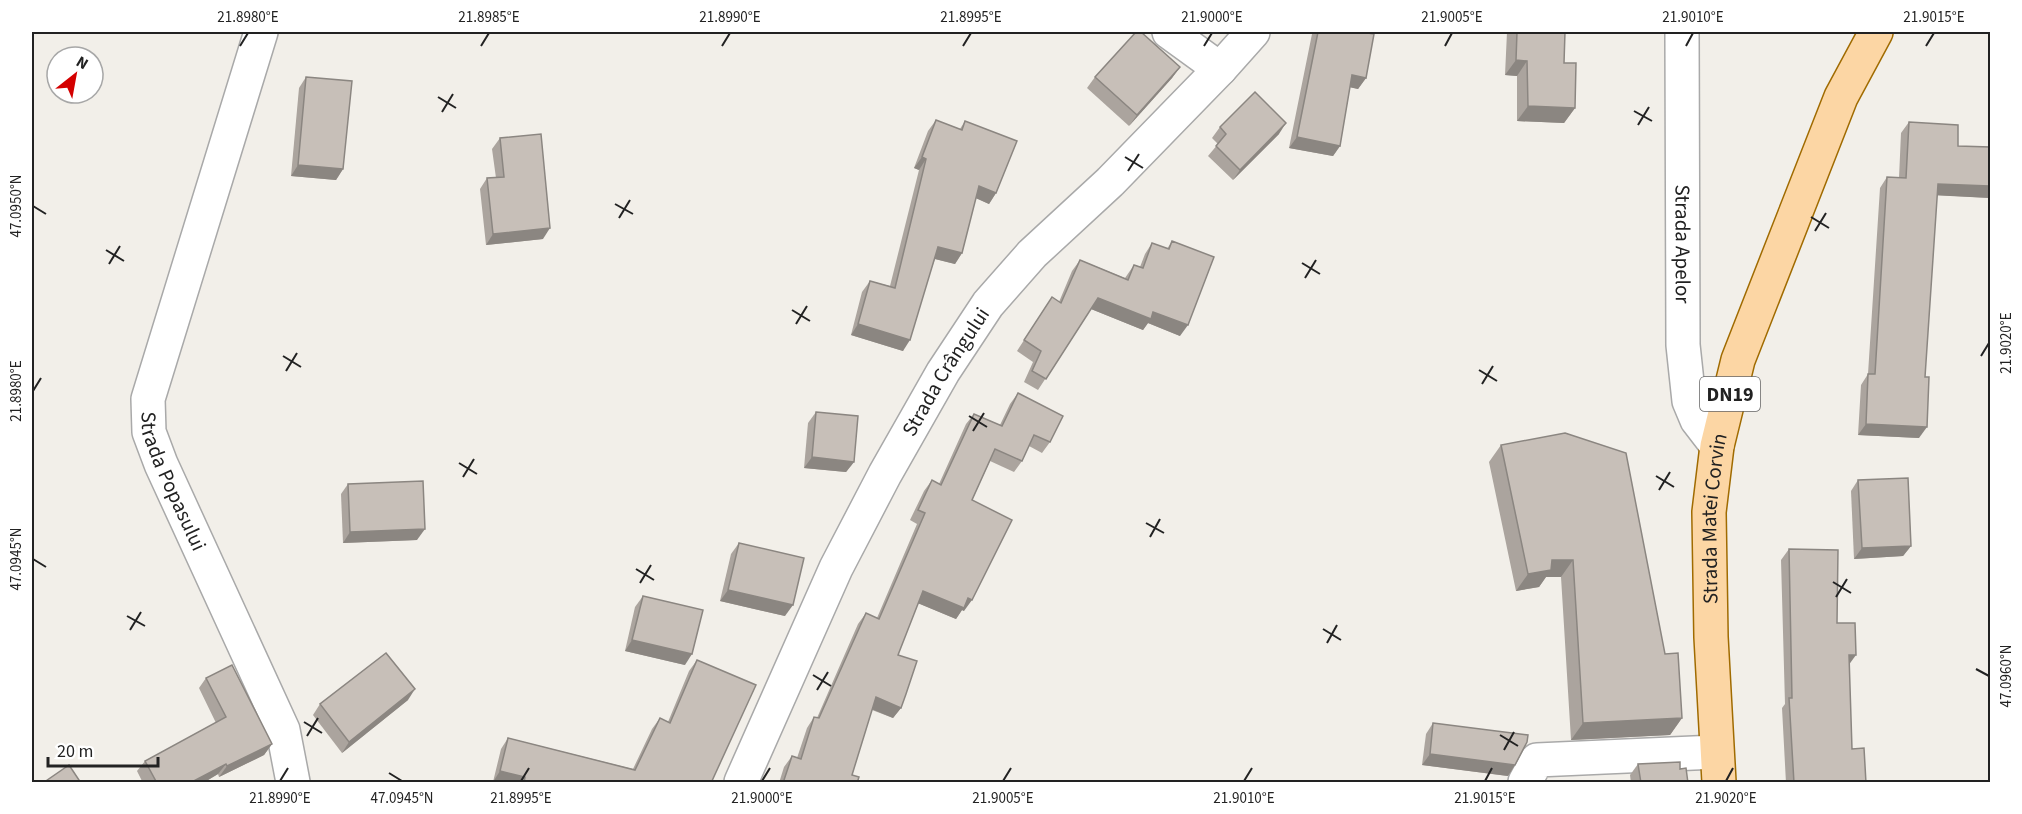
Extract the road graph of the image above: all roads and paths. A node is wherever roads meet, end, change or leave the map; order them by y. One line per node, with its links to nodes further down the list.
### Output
1 (261, 32): 9 (street, Strada Popasului)
2 (1169, 32): 6 (street)
3 (1253, 32): 6 (street, Strada Crângului)
4 (1682, 32): 7 (street, Strada Apelor)
5 (1876, 32): 7 (main road, Strada Matei Corvin / DN19)
6 (1220, 69): 10 (street, Strada Crângului)
7 (1717, 446): 8 (main road, Strada Matei Corvin / DN19)
8 (1718, 767): 11 (street)
9 (293, 783)
10 (741, 783)
11 (1525, 783)

